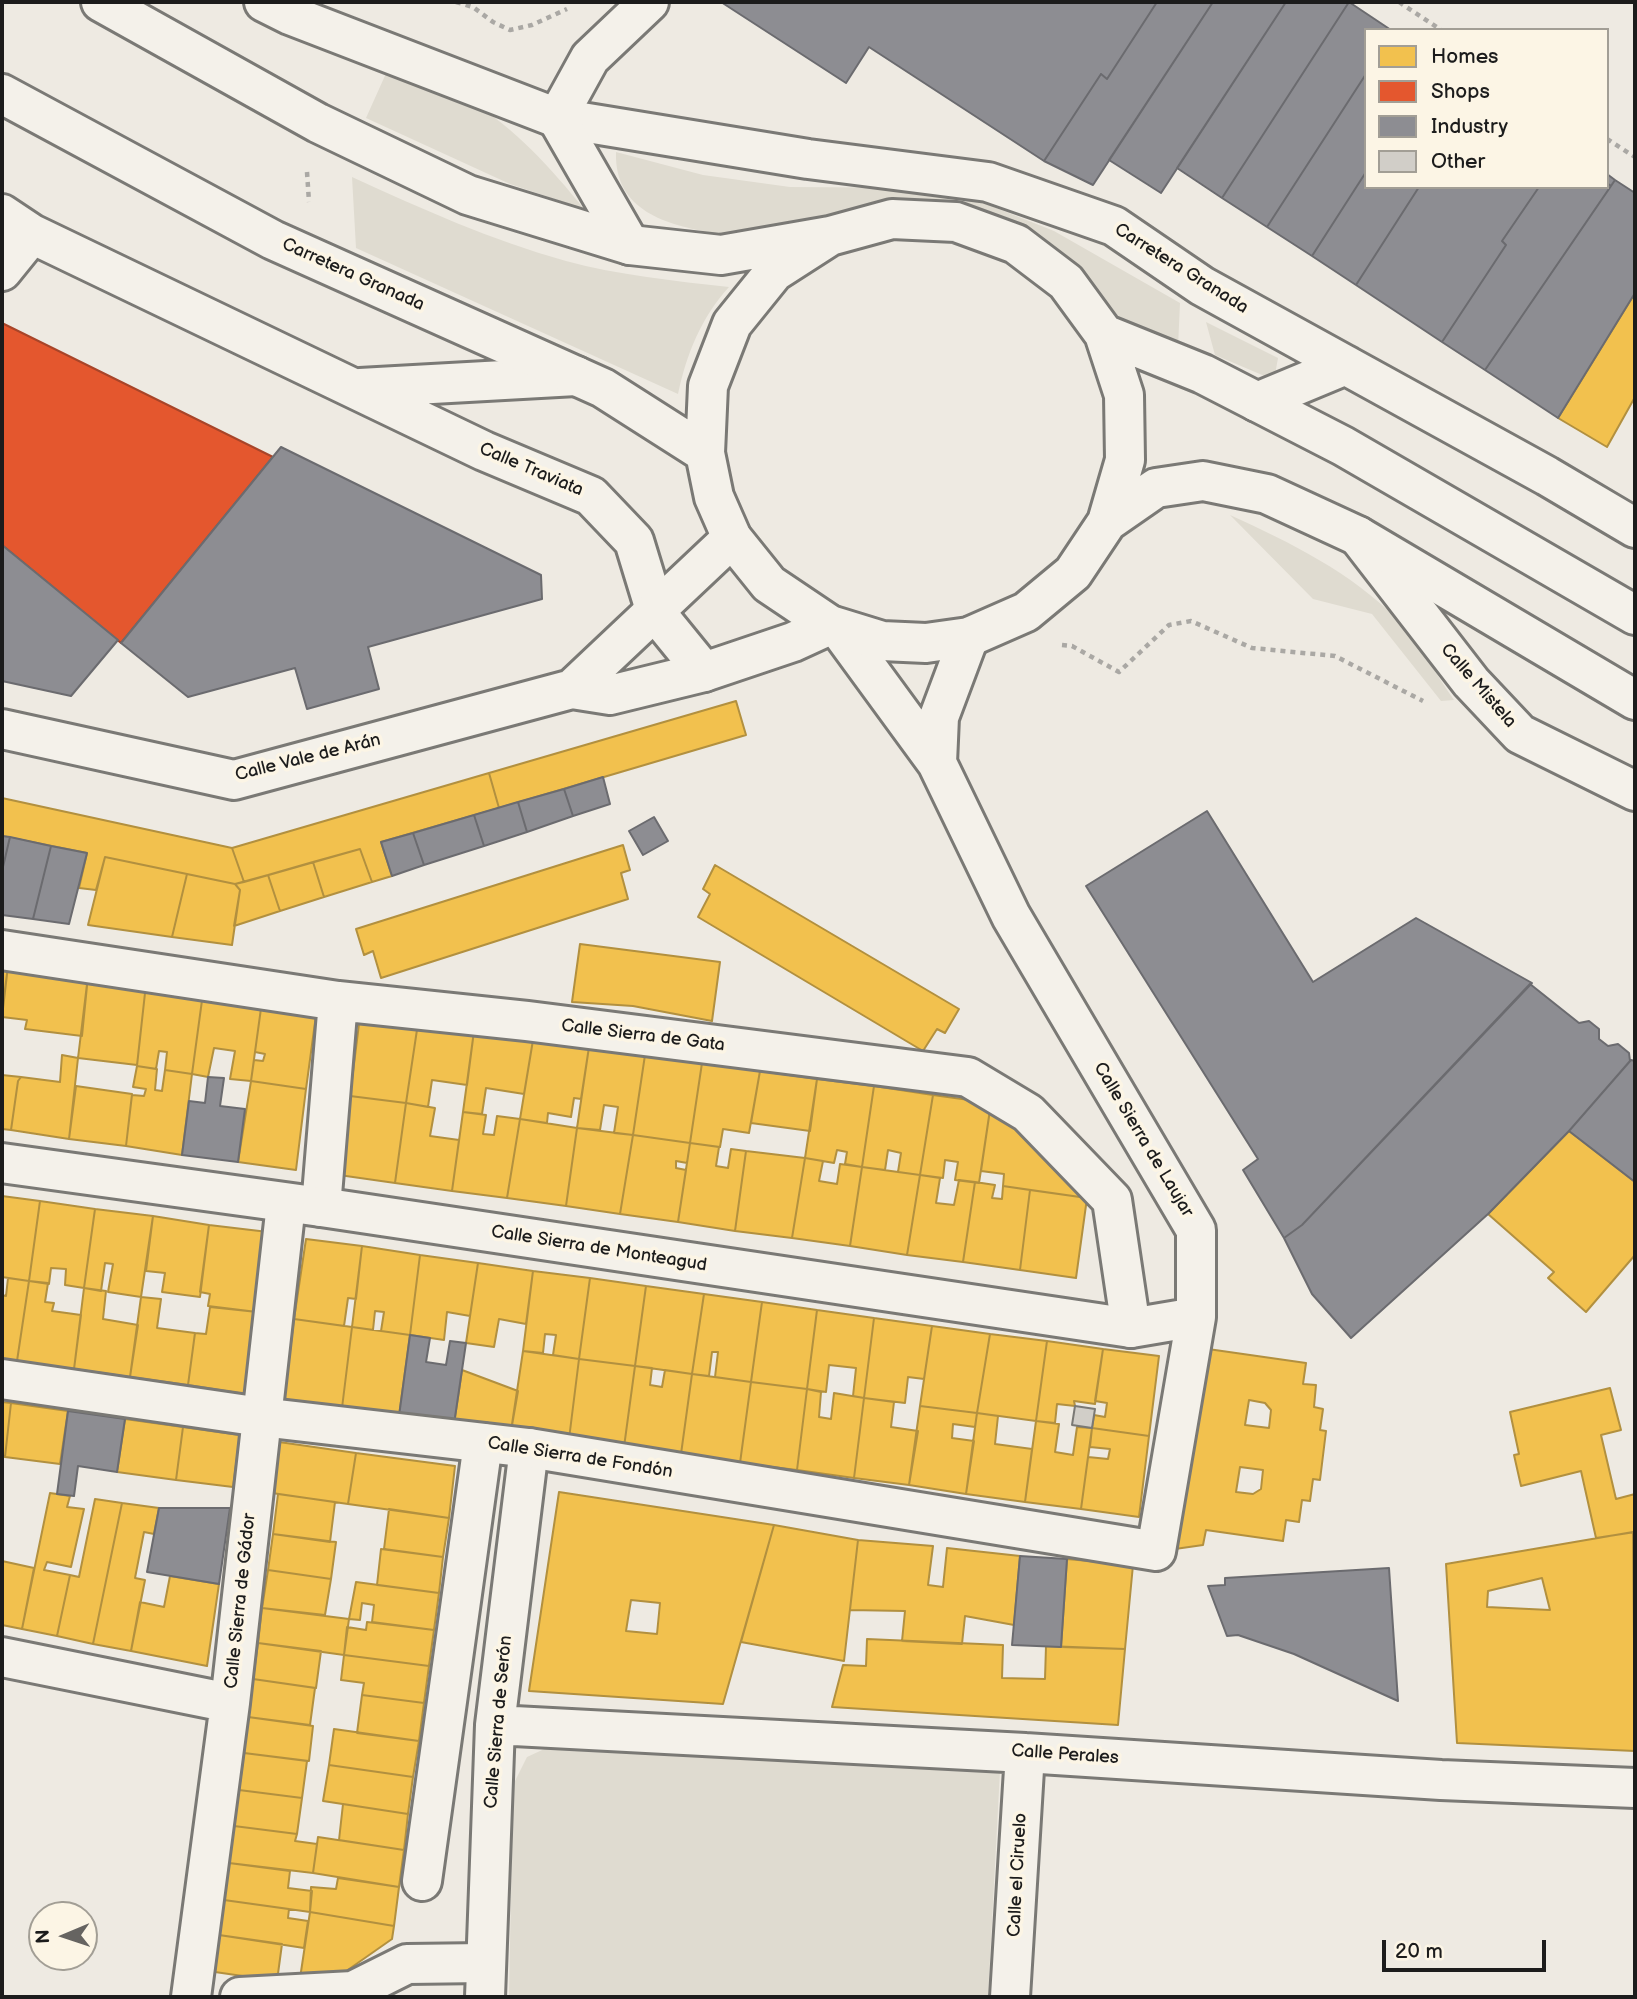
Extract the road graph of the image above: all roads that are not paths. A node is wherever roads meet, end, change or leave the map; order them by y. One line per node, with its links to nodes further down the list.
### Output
1 (101, 2): 8 (street)
2 (264, 2): 5 (street, Carretera Granada)
3 (649, 2): 5 (street)
4 (2, 94): 12 (street, Carretera Granada)
5 (557, 118): 8 (street); 11 (street, Carretera Granada)
6 (17, 224): 9 (street); 13 (street, Calle Traviata)
7 (830, 236): 8 (street); 10 (street); 15 (street)
8 (630, 246)
9 (2, 271)
10 (1104, 334): 14 (street); 16 (street)
11 (1346, 365): 14 (street); 17 (street, Carretera Granada)
12 (576, 376): 13 (street, Calle Traviata); 15 (street, Carretera Granada)
13 (354, 388): 20 (street, Calle Traviata)
14 (1257, 402): 21 (street)
15 (705, 453): 19 (street)
16 (1107, 522): 18 (street); 23 (street)
17 (1635, 528)
18 (1358, 536): 26 (street); 29 (street, Calle Mistela)
19 (732, 538): 20 (street, Calle Vale de Arán); 22 (street)
20 (656, 613): 24 (street, Calle Traviata); 25 (street, Calle Vale de Arán)
21 (1635, 615)
22 (834, 627): 23 (street); 24 (street, Calle Vale de Arán); 28 (street, Calle Sierra de Laujar)
23 (969, 637): 28 (street, Calle Sierra de Laujar)
24 (704, 672): 25 (street, Calle Vale de Arán)
25 (572, 690): 27 (street, Calle Vale de Arán)
26 (1635, 700)
27 (2, 729)
28 (937, 763): 34 (street, Calle Sierra de Laujar)
29 (1635, 791)
30 (2, 950): 31 (street, Calle Sierra de Gata)
31 (338, 1001): 33 (street, Calle Sierra de Gádor); 35 (street, Calle Sierra de Gata)
32 (2, 1163): 33 (street, Calle Sierra de Monteagud)
33 (303, 1205): 35 (street, Calle Sierra de Monteagud); 37 (street, Calle Sierra de Gádor)
34 (1196, 1317): 35 (street, Calle Sierra de Monteagud); 40 (street, Calle Sierra de Laujar)
35 (1131, 1328)
36 (2, 1379): 37 (street, Calle Sierra de Fondón)
37 (261, 1417): 38 (street, Calle Sierra de Fondón); 42 (street, Calle Sierra de Gádor)
38 (483, 1443): 39 (street, Calle Sierra de Fondón); 46 (street)
39 (529, 1448): 40 (street, Calle Sierra de Fondón); 43 (street, Calle Sierra de Serón)
40 (1156, 1551)
41 (2, 1657): 42 (street)
42 (230, 1703): 48 (street, Calle Sierra de Gádor)
43 (495, 1725): 44 (street, Calle Perales); 47 (street, Calle Sierra de Serón)
44 (1025, 1753): 45 (street, Calle Perales); 50 (street, Calle el Ciruelo)
45 (1635, 1788)
46 (422, 1881)
47 (485, 1980): 49 (street)
48 (191, 1997)
49 (240, 1997)
50 (1010, 1997)

